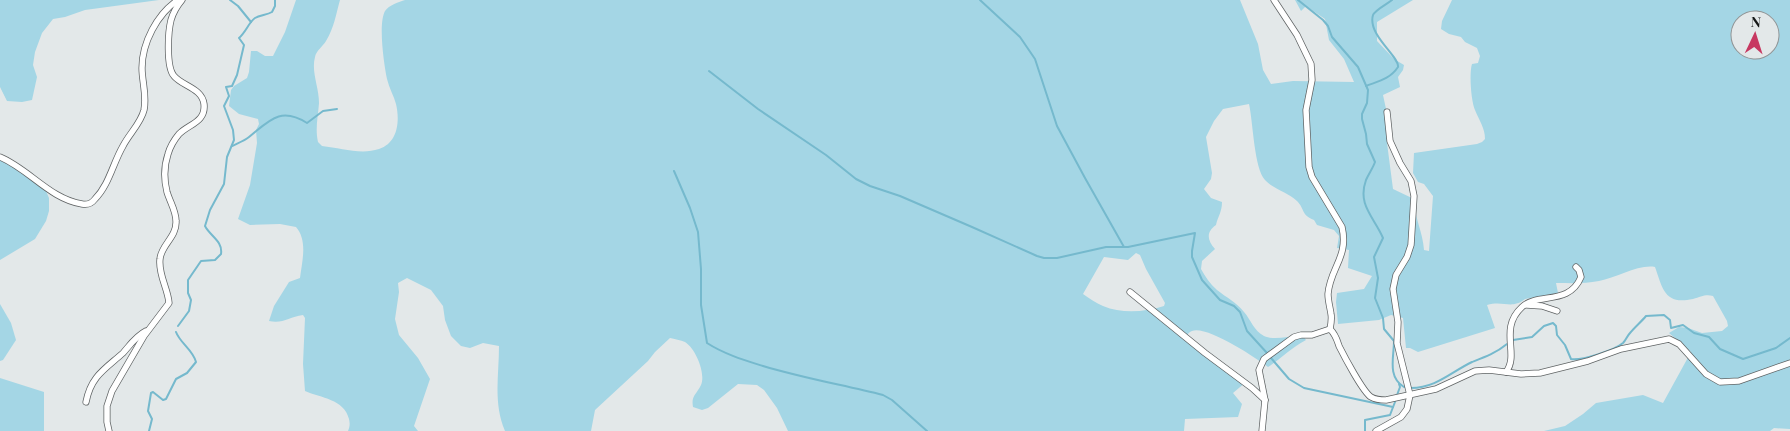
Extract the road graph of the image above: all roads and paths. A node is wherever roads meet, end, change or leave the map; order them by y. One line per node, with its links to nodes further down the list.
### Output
1 (180, 0): 4 (street); 9 (street)
2 (1274, 0): 10 (street)
3 (1388, 112): 13 (street)
4 (0, 157)
5 (1576, 267): 7 (street)
6 (1130, 292): 14 (street)
7 (1525, 305): 8 (street); 12 (street)
8 (1557, 311)
9 (150, 328): 15 (street); 16 (street)
10 (1330, 329): 13 (street); 14 (street)
11 (1790, 364): 12 (street)
12 (1506, 372): 13 (street)
13 (1410, 395): 18 (street)
14 (1265, 400): 17 (street)
15 (86, 402)
16 (109, 431)
17 (1262, 431)
18 (1376, 431)

